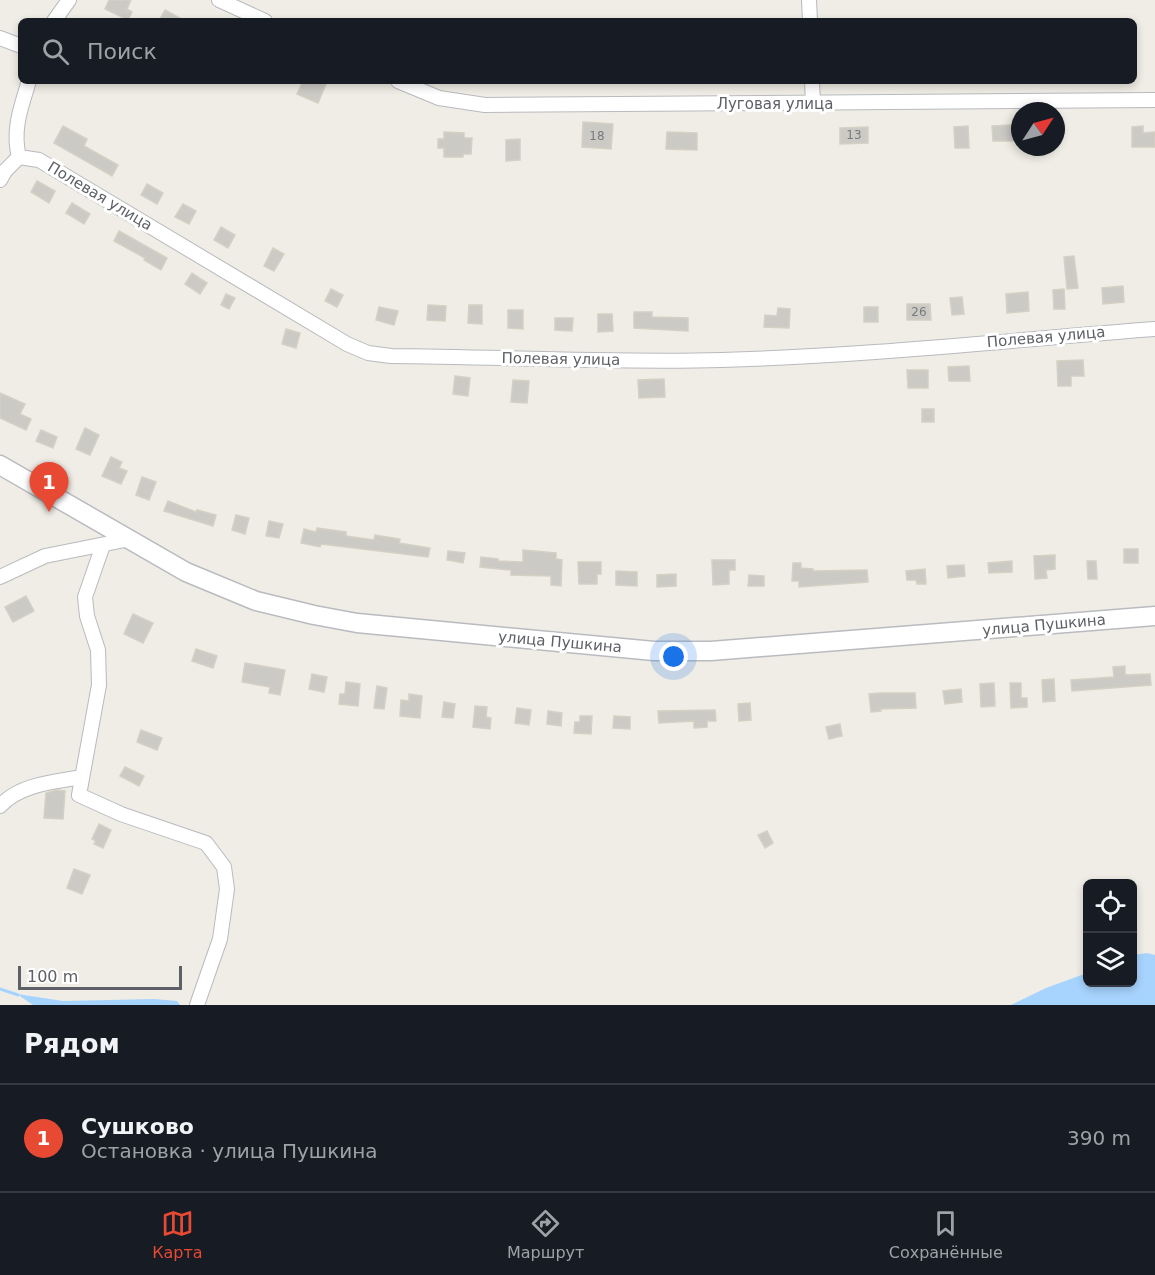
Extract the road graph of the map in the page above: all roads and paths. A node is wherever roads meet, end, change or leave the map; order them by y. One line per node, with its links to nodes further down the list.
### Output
1 (56, 0): 5 (street)
2 (69, 0): 6 (street)
3 (219, 0): 7 (street)
4 (809, 0): 8 (street)
5 (55, 18)
6 (56, 18)
7 (258, 18)
8 (810, 18)
9 (0, 38): 10 (street)
10 (18, 45)
11 (28, 84): 16 (street)
12 (405, 84): 15 (street, Луговая улица)
13 (812, 84): 15 (street)
14 (1155, 100): 15 (street, Луговая улица)
15 (813, 104)
16 (19, 158): 17 (street); 18 (street, Полевая улица)
17 (0, 180)
18 (1155, 328)
19 (0, 465): 20 (main road, улица Пушкина)
20 (130, 539): 21 (street); 23 (main road, улица Пушкина)
21 (103, 545): 22 (street); 24 (street)
22 (0, 577)
23 (1155, 616)
24 (82, 777): 25 (street); 26 (street)
25 (0, 806)
26 (197, 1005)

